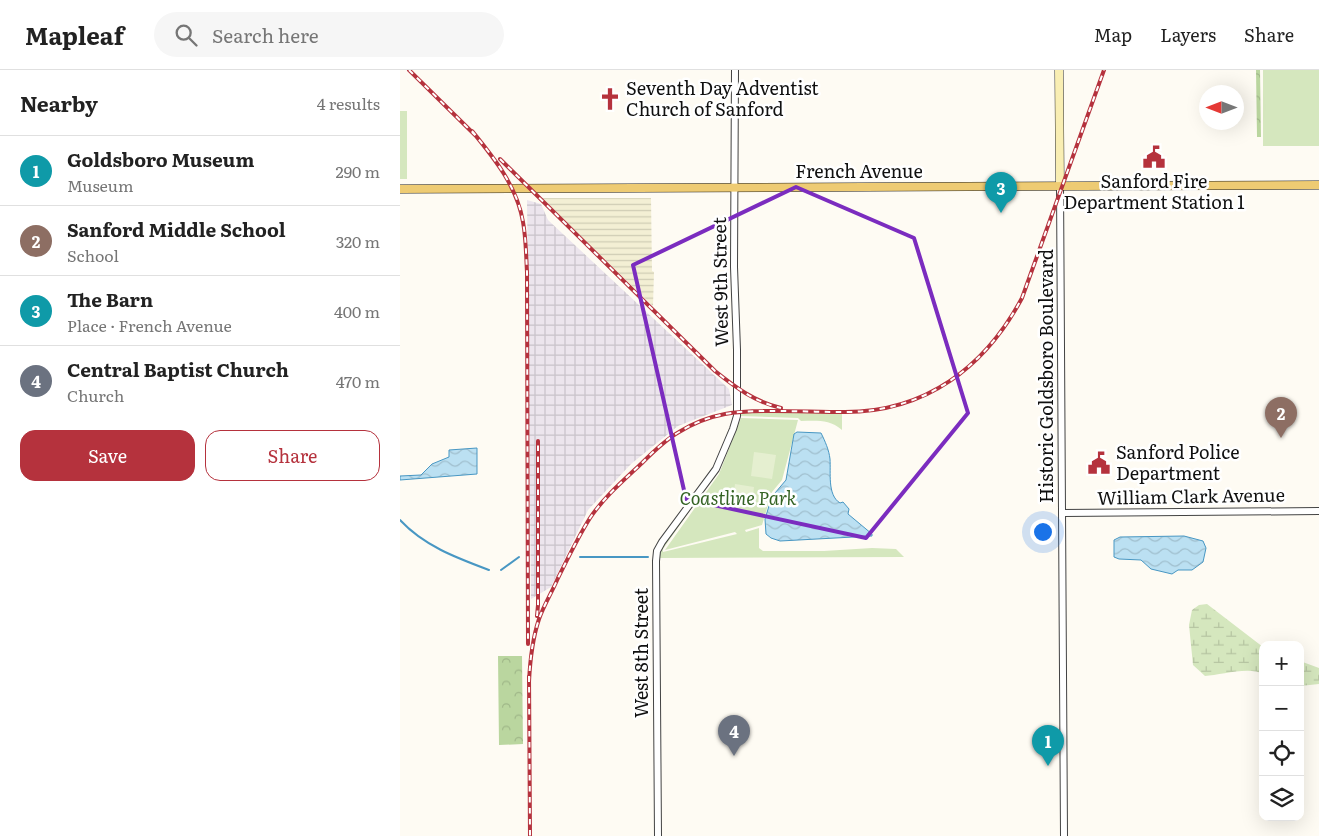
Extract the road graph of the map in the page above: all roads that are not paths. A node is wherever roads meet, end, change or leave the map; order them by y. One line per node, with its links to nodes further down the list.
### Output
1 (735, 70): 5 (street, West 9th Street)
2 (1059, 70): 4 (main road)
3 (1319, 185): 4 (main road, French Avenue)
4 (1060, 186): 5 (main road, French Avenue); 9 (street, Historic Goldsboro Boulevard)
5 (736, 188): 6 (main road, French Avenue); 7 (street, West 9th Street)
6 (400, 189)
7 (704, 486): 10 (street, West 8th Street)
8 (1319, 511): 9 (street, William Clark Avenue)
9 (1063, 513): 11 (street, Historic Goldsboro Boulevard)
10 (658, 836)
11 (1064, 836)

